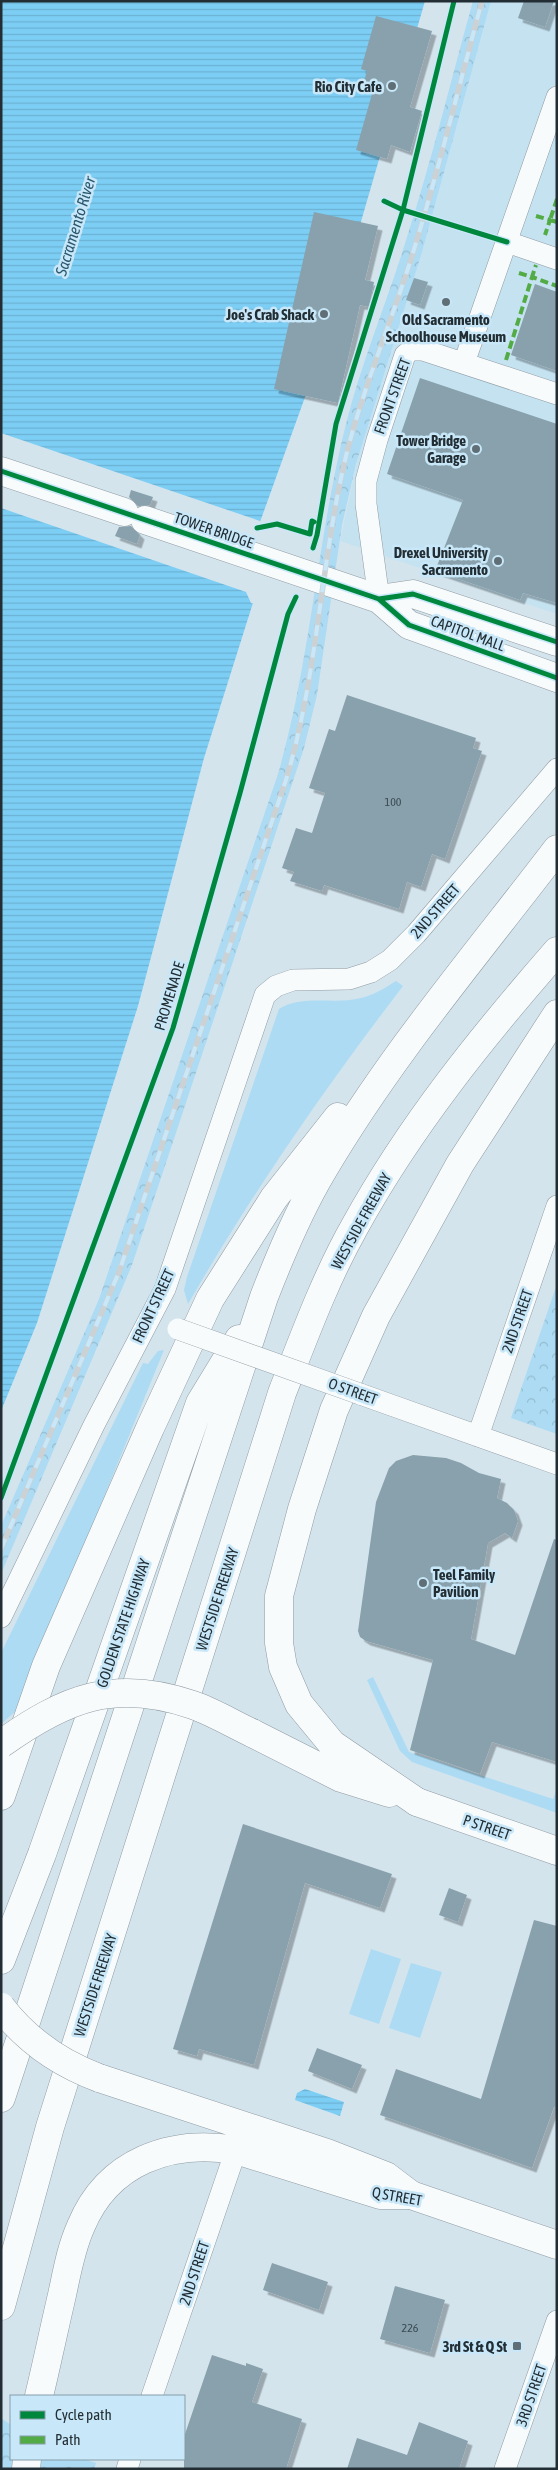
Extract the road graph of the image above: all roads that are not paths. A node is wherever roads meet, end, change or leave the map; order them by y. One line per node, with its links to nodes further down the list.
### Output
1 (557, 97): 2 (street)
2 (507, 242): 3 (street); 4 (street)
3 (557, 259)
4 (464, 363): 5 (street, FRONT STREET); 8 (street, FRONT STREET)
5 (557, 394)
6 (1, 471): 7 (main road, TOWER BRIDGE)
7 (274, 564): 8 (main road, CAPITOL MALL)
8 (379, 599): 9 (main road, CAPITOL MALL); 10 (main road, CAPITOL MALL)
9 (557, 642)
10 (557, 678)
11 (557, 769): 14 (street, 2ND STREET)
12 (557, 849): 16 (main road)
13 (557, 951): 33 (main road, WESTSIDE FREEWAY)
14 (276, 986): 19 (street, FRONT STREET)
15 (557, 1014): 25 (main road)
16 (408, 1044): 18 (main road); 24 (main road)
17 (557, 1206): 20 (street, 2ND STREET)
18 (264, 1297): 27 (main road, GOLDEN STATE HIGHWAY); 29 (main road)
19 (150, 1319): 20 (street, O STREET, bridge); 22 (street, FRONT STREET)
20 (478, 1436): 21 (street, O STREET)
21 (557, 1464)
22 (1, 1617)
23 (1, 1744): 25 (main road, bridge)
24 (1, 1796)
25 (417, 1802): 26 (main road, P STREET)
26 (557, 1851)
27 (1, 1960)
28 (1, 2007): 31 (main road, bridge)
29 (1, 2098)
30 (236, 2150): 31 (main road, Q STREET); 35 (main road, Q STREET); 36 (street, 2ND STREET)
31 (411, 2195): 32 (main road, Q STREET)
32 (557, 2245)
33 (2, 2307)
34 (557, 2322): 37 (street, 3RD STREET)
35 (39, 2395)
36 (152, 2395)
37 (505, 2469)

